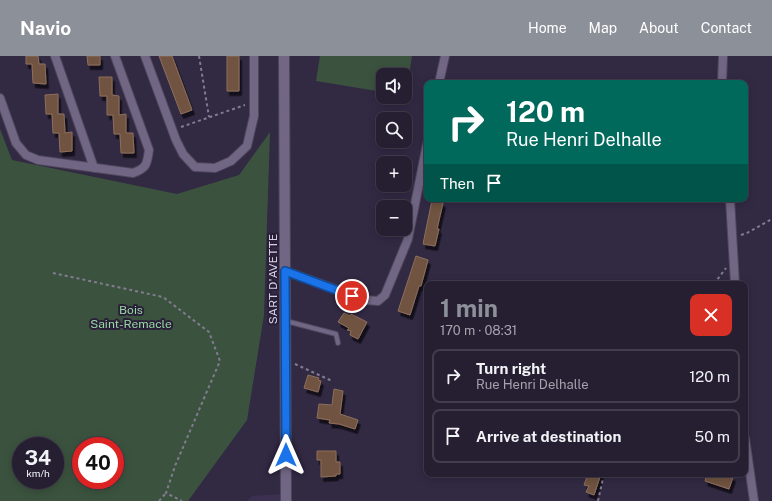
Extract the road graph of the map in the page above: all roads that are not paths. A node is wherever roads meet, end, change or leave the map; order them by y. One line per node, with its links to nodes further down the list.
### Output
1 (55, 56): 12 (street)
2 (115, 56): 12 (street)
3 (145, 56): 4 (street)
4 (254, 56)
5 (284, 56): 14 (street, SART D'AVETTE)
6 (445, 56): 8 (street)
7 (723, 56): 9 (street)
8 (441, 80)
9 (722, 80)
10 (0, 98): 12 (street)
11 (424, 159): 14 (street)
12 (94, 168)
13 (730, 202): 15 (street)
14 (285, 271): 16 (street, SART D'AVETTE)
15 (735, 281)
16 (286, 321): 17 (lane); 19 (street, SART D'AVETTE)
17 (338, 343)
18 (748, 459): 20 (street)
19 (286, 501)
20 (754, 501)

